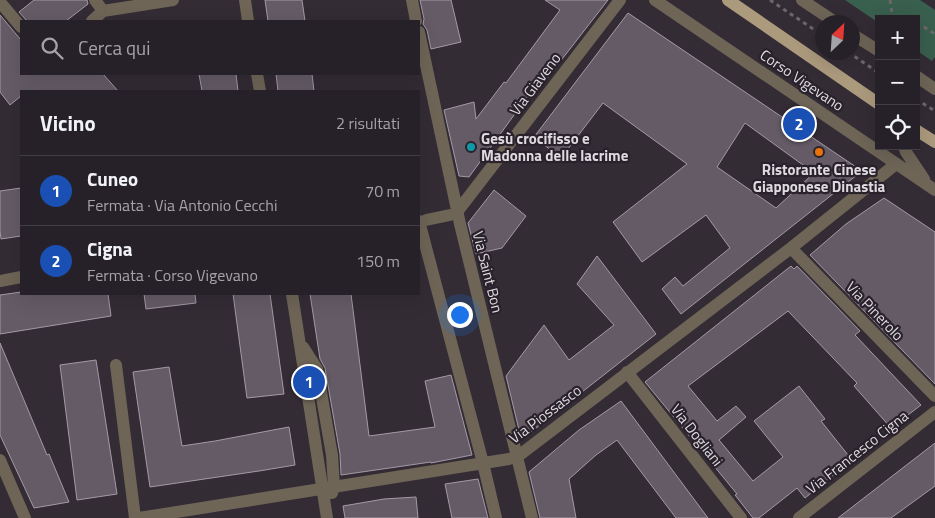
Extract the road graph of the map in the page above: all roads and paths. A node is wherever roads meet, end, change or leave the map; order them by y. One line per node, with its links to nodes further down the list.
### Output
1 (95, 0): 12 (street)
2 (173, 0): 12 (street)
3 (244, 0): 16 (street)
4 (412, 0): 17 (street)
5 (620, 0): 39 (street, Via Giaveno)
6 (655, 0): 37 (street, Corso Vigevano)
7 (728, 0): 31 (main road, Corso Vigevano)
8 (770, 0): 20 (path)
9 (802, 0): 13 (street)
10 (890, 0): 14 (path)
11 (0, 2): 18 (street)
12 (103, 11): 15 (street)
13 (825, 15)
14 (892, 15)
15 (93, 20)
16 (248, 20)
17 (416, 20)
18 (20, 26)
19 (920, 28): 21 (path)
20 (815, 30)
21 (935, 34)
22 (420, 37): 39 (street, Via Saint Bon)
23 (860, 39): 24 (street)
24 (875, 48)
25 (860, 60): 26 (path)
26 (875, 70)
27 (257, 75): 30 (street)
28 (920, 79): 29 (street)
29 (935, 89)
30 (260, 90)
31 (875, 101)
32 (920, 102): 33 (path)
33 (935, 111)
34 (920, 133): 35 (main road)
35 (935, 142)
36 (905, 150): 38 (street, Corso Vigevano)
37 (896, 164): 38 (street, Corso Vigevano); 41 (street, Via Piossasco)
38 (933, 189)
39 (454, 214): 40 (street); 49 (street, Via Saint Bon)
40 (422, 220): 51 (street)
41 (791, 248): 46 (street, Via Piossasco); 47 (street, Via Pinerolo)
42 (20, 277): 43 (street)
43 (0, 280)
44 (292, 295): 52 (street)
45 (116, 365): 55 (street)
46 (627, 372): 49 (street, Via Piossasco); 58 (street, Via Dogliani)
47 (935, 396)
48 (935, 412): 59 (street, Via Francesco Cigna)
49 (513, 458): 51 (street, Via Piossasco); 57 (street, Via Saint Bon)
50 (0, 460): 54 (street)
51 (487, 463): 52 (street, Via Piossasco); 56 (street)
52 (328, 488): 53 (street); 55 (street, Via Piossasco)
53 (326, 514)
54 (25, 518)
55 (137, 518)
56 (496, 518)
57 (532, 518)
58 (741, 518)
59 (799, 518)

